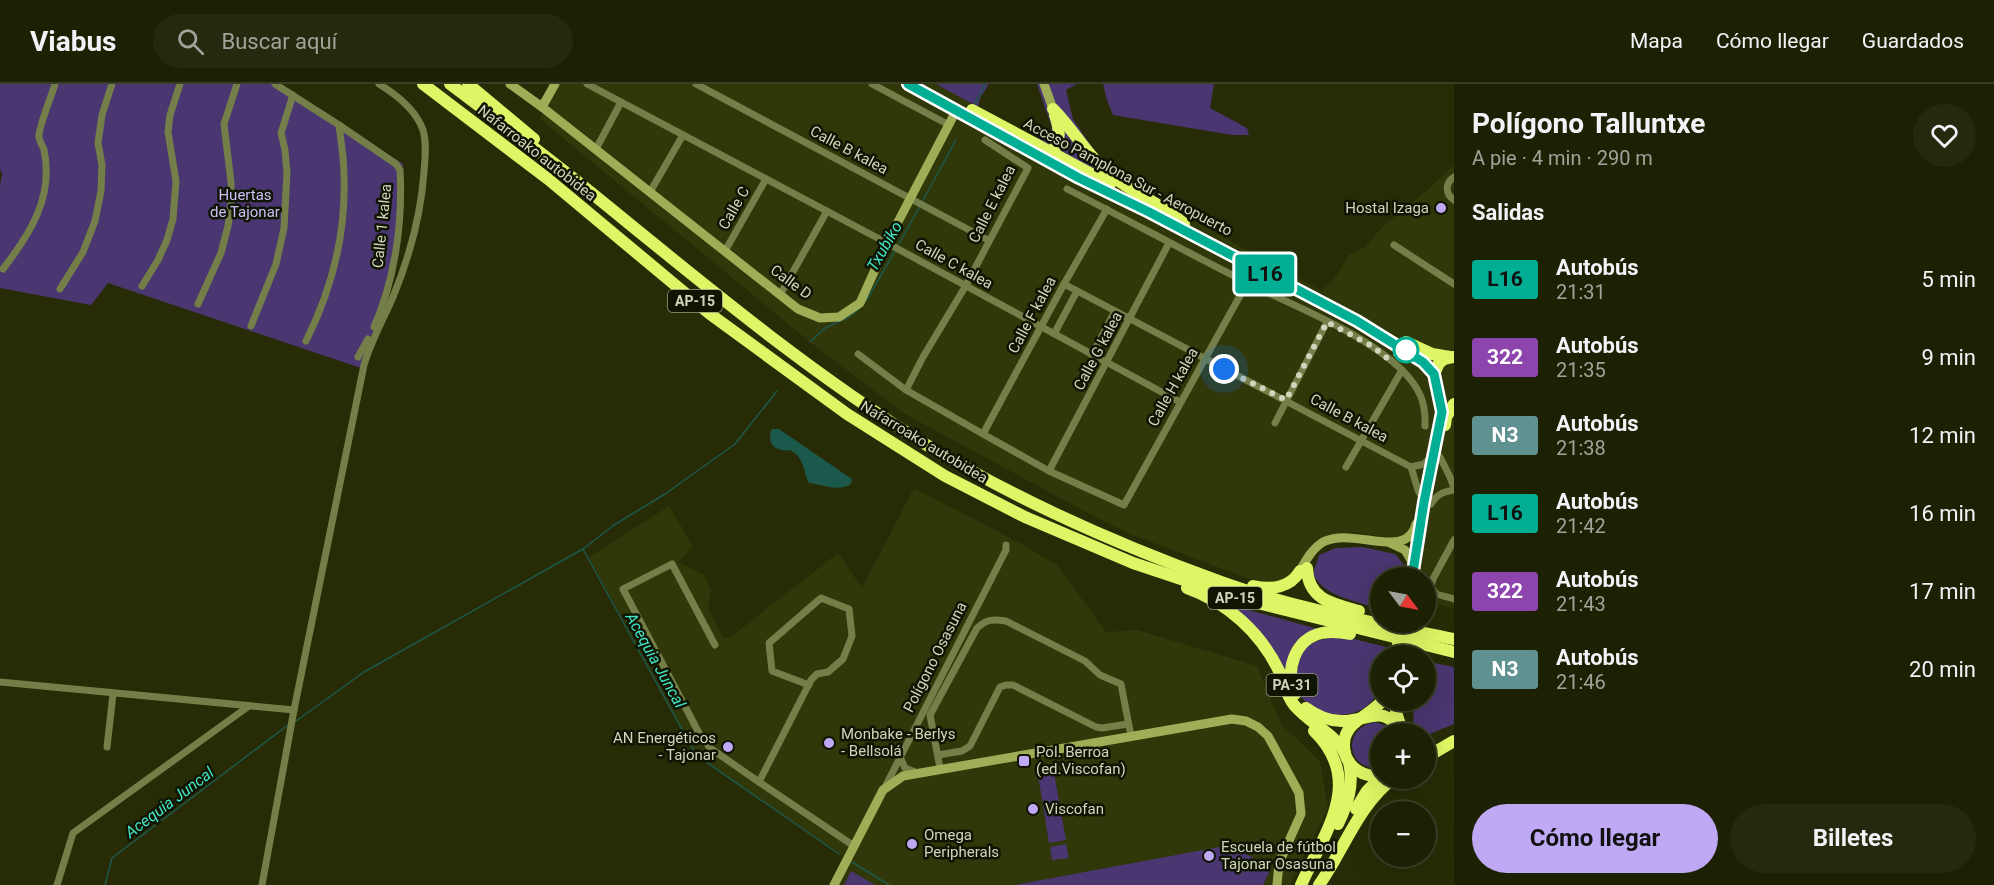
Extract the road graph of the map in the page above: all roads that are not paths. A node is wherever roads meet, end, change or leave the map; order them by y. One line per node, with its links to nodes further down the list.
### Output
1 (55, 84): 48 (street)
2 (112, 84): 54 (street)
3 (180, 84): 52 (street)
4 (237, 84): 57 (street)
5 (275, 84): 19 (street)
6 (379, 84): 112 (street)
7 (413, 84): 22 (highway)
8 (423, 84): 22 (highway, AP-15)
9 (450, 84): 37 (highway, AP-15)
10 (510, 84): 21 (street, Calle D)
11 (555, 84): 21 (street)
12 (587, 84): 20 (street, Calle C kalea)
13 (696, 84): 39 (street, Calle B kalea)
14 (872, 84): 26 (street)
15 (908, 84): 23 (highway, Acceso Pamplona Sur - Aeropuerto)
16 (923, 84): 29 (highway, Acceso Pamplona Sur - Aeropuerto)
17 (1044, 84): 24 (street)
18 (471, 86): 37 (highway)
19 (293, 95): 25 (street); 62 (street)
20 (621, 102): 27 (street, Calle C kalea); 30 (street)
21 (543, 107): 30 (street, Calle D)
22 (457, 109): 89 (highway, Nafarroako autobidea / AP-15)
23 (956, 111): 26 (street, Calle D); 29 (highway, Acceso Pamplona Sur - Aeropuerto)
24 (1055, 119): 29 (highway); 31 (highway); 42 (highway)
25 (339, 125): 66 (street); 69 (street, Calle 1 kalea)
26 (949, 125): 39 (street, Calle D)
27 (683, 135): 34 (street, Calle C kalea); 36 (street)
28 (985, 140): 43 (street, Calle E kalea)
29 (1028, 145): 31 (highway); 33 (highway, Acceso Pamplona Sur - Aeropuerto)
30 (596, 149): 36 (street, Calle D)
31 (1050, 152): 33 (highway); 42 (highway, Acceso Pamplona Sur - Aeropuerto)
32 (1454, 177): 38 (street)
33 (1079, 178): 60 (highway, Acceso Pamplona Sur - Aeropuerto)
34 (766, 179): 41 (street, Calle C kalea); 47 (street, Calle C)
35 (1067, 189): 40 (street)
36 (650, 192): 47 (street, Calle D)
37 (591, 193): 99 (highway, Nafarroako autobidea / AP-15)
38 (1454, 200)
39 (914, 201): 43 (street, Calle B kalea); 44 (street, Calle D)
40 (1107, 209): 45 (street); 50 (street, Calle F kalea)
41 (827, 211): 44 (street, Calle C kalea); 56 (street)
42 (1184, 224): 70 (highway, Acceso Pamplona Sur - Aeropuerto)
43 (988, 240): 53 (street, Calle E kalea)
44 (887, 243): 53 (street, Calle C kalea); 56 (street, Calle D)
45 (1169, 243): 49 (street); 59 (street, Calle G kalea)
46 (1395, 245): 51 (street)
47 (725, 251): 56 (street, Calle D)
48 (3, 269)
49 (1247, 283): 61 (street); 71 (street, Calle H kalea)
50 (1064, 284): 55 (street, Calle B kalea); 63 (street, Calle F kalea)
51 (1454, 284)
52 (142, 286)
53 (965, 287): 63 (street, Calle C kalea); 76 (street, Calle E kalea)
54 (60, 289)
55 (1077, 291): 58 (street, Calle B kalea); 65 (street)
56 (780, 295)
57 (198, 304)
58 (1115, 311): 59 (street, Calle B kalea); 68 (street)
59 (1131, 318): 71 (street, Calle B kalea); 72 (street, Calle G kalea)
60 (1357, 321): 64 (street); 74 (highway, Acceso Pamplona Sur - Aeropuerto)
61 (1327, 322): 64 (street); 78 (street)
62 (251, 326)
63 (1042, 327): 65 (street, Calle C kalea); 83 (street, Calle F kalea)
64 (1336, 327): 73 (street)
65 (1054, 334): 68 (street, Calle C kalea)
66 (306, 341)
67 (858, 354): 76 (street)
68 (1092, 355): 72 (street, Calle C kalea)
69 (358, 357)
70 (1452, 357): 74 (highway)
71 (1204, 359): 78 (street, Calle B kalea); 79 (street, Calle H kalea)
72 (1108, 362): 79 (street, Calle C kalea); 88 (street, Calle G kalea)
73 (1402, 370): 82 (street); 84 (street)
74 (1434, 374): 75 (highway)
75 (1437, 388): 77 (highway); 85 (highway)
76 (906, 390): 83 (street)
77 (1454, 398)
78 (1286, 400): 81 (street); 84 (street, Calle B kalea)
79 (1180, 402): 88 (street, Calle H kalea)
80 (1454, 404): 85 (highway)
81 (1275, 423)
82 (1425, 426)
83 (983, 434): 88 (street)
84 (1361, 439): 86 (street); 87 (street, Calle B kalea)
85 (1436, 456): 87 (street); 90 (street); 91 (highway)
86 (1346, 467)
87 (1411, 467): 91 (street)
88 (1049, 471)
89 (945, 476): 106 (highway, Nafarroako autobidea / AP-15); 107 (highway)
90 (1454, 489): 91 (street)
91 (1428, 503): 93 (street); 96 (highway); 97 (highway)
92 (1454, 540): 100 (street)
93 (1388, 542): 95 (street); 98 (street)
94 (1006, 545): 124 (street, Polígono Osasuna)
95 (1411, 567)
96 (1414, 567)
97 (1420, 567)
98 (1301, 571): 99 (highway); 101 (highway)
99 (1205, 575): 102 (highway, Nafarroako autobidea / AP-15)
100 (1454, 599)
101 (1370, 614)
102 (1370, 618)
103 (1434, 633): 104 (highway, Nafarroako autobidea / AP-15)
104 (1454, 639)
105 (715, 645): 129 (street)
106 (1454, 654): 114 (highway, PA-31)
107 (1270, 657): 125 (highway); 138 (highway)
108 (0, 682): 110 (street)
109 (809, 685): 109 (street); 129 (street)
110 (113, 694): 111 (street); 121 (street)
111 (249, 706): 112 (street); 134 (street)
112 (294, 710): 135 (street)
113 (1374, 711): 114 (highway)
114 (1360, 718): 115 (highway); 125 (highway)
115 (1395, 723)
116 (1128, 724): 118 (street); 123 (street); 123 (street)
117 (1454, 732): 120 (highway)
118 (1131, 736): 126 (street); 137 (street)
119 (1454, 741): 122 (highway)
120 (1436, 743)
121 (107, 747)
122 (1436, 752)
123 (938, 755): 126 (street)
124 (900, 757): 127 (street); 132 (street, Polígono Osasuna)
125 (1347, 757): 128 (highway); 139 (highway)
126 (940, 768): 127 (street)
127 (915, 772): 132 (street)
128 (1370, 775)
129 (759, 782): 133 (street)
130 (1370, 788): 140 (highway)
131 (1382, 789): 140 (highway)
132 (883, 790): 133 (street, Polígono Osasuna)
133 (854, 846): 136 (street, Polígono Osasuna)
134 (57, 885)
135 (262, 885)
136 (834, 885)
137 (1277, 885)
138 (1301, 885)
139 (1306, 885)
140 (1318, 885)

